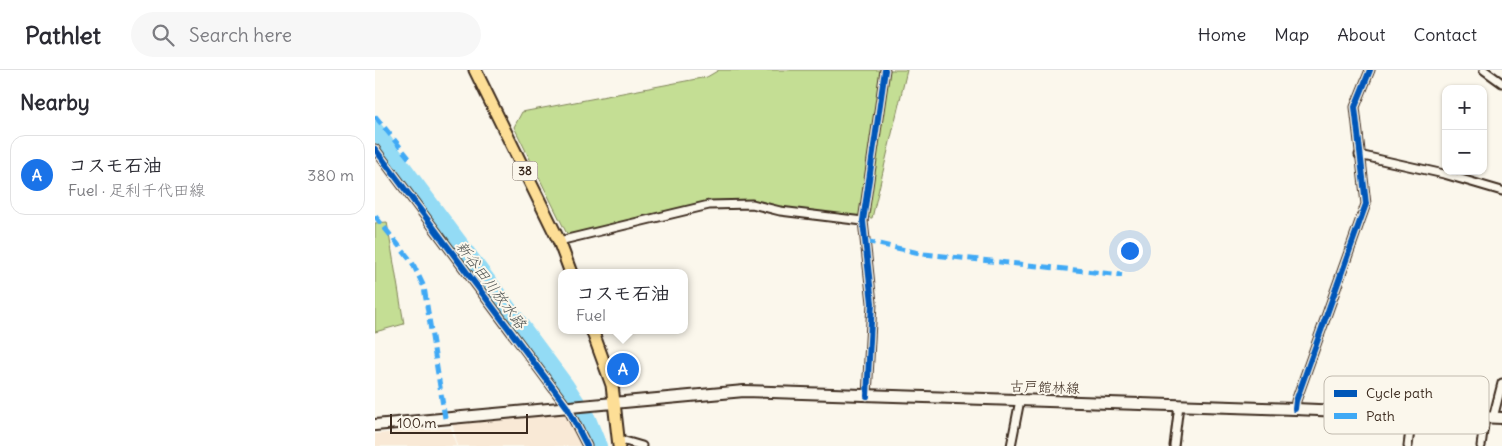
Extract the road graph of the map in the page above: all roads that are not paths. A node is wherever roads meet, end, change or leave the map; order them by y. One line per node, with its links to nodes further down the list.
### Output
1 (475, 70): 10 (main road, 38)
2 (885, 70): 9 (street)
3 (1370, 70): 7 (street)
4 (1484, 70): 5 (street)
5 (1502, 83)
6 (375, 149): 18 (street)
7 (1359, 155): 8 (street); 19 (street)
8 (1502, 191)
9 (863, 221): 10 (street); 14 (street)
10 (559, 241): 11 (main road, 38)
11 (570, 269)
12 (593, 334): 16 (main road)
13 (1502, 384): 21 (street)
14 (867, 396): 15 (main road, 古戸館林線); 16 (main road, 古戸館林線)
15 (1020, 400): 17 (main road, 古戸館林線); 27 (street)
16 (615, 403): 18 (main road, 古戸館林線); 24 (main road)
17 (1179, 405): 19 (main road, 古戸館林線); 28 (street)
18 (569, 407): 22 (main road); 25 (street)
19 (1295, 409): 20 (main road, 古戸館林線)
20 (1324, 410)
21 (1494, 418)
22 (375, 425)
23 (1487, 434): 29 (street)
24 (619, 442): 26 (street)
25 (587, 446)
26 (642, 446)
27 (1011, 446)
28 (1174, 446)
29 (1481, 446)

